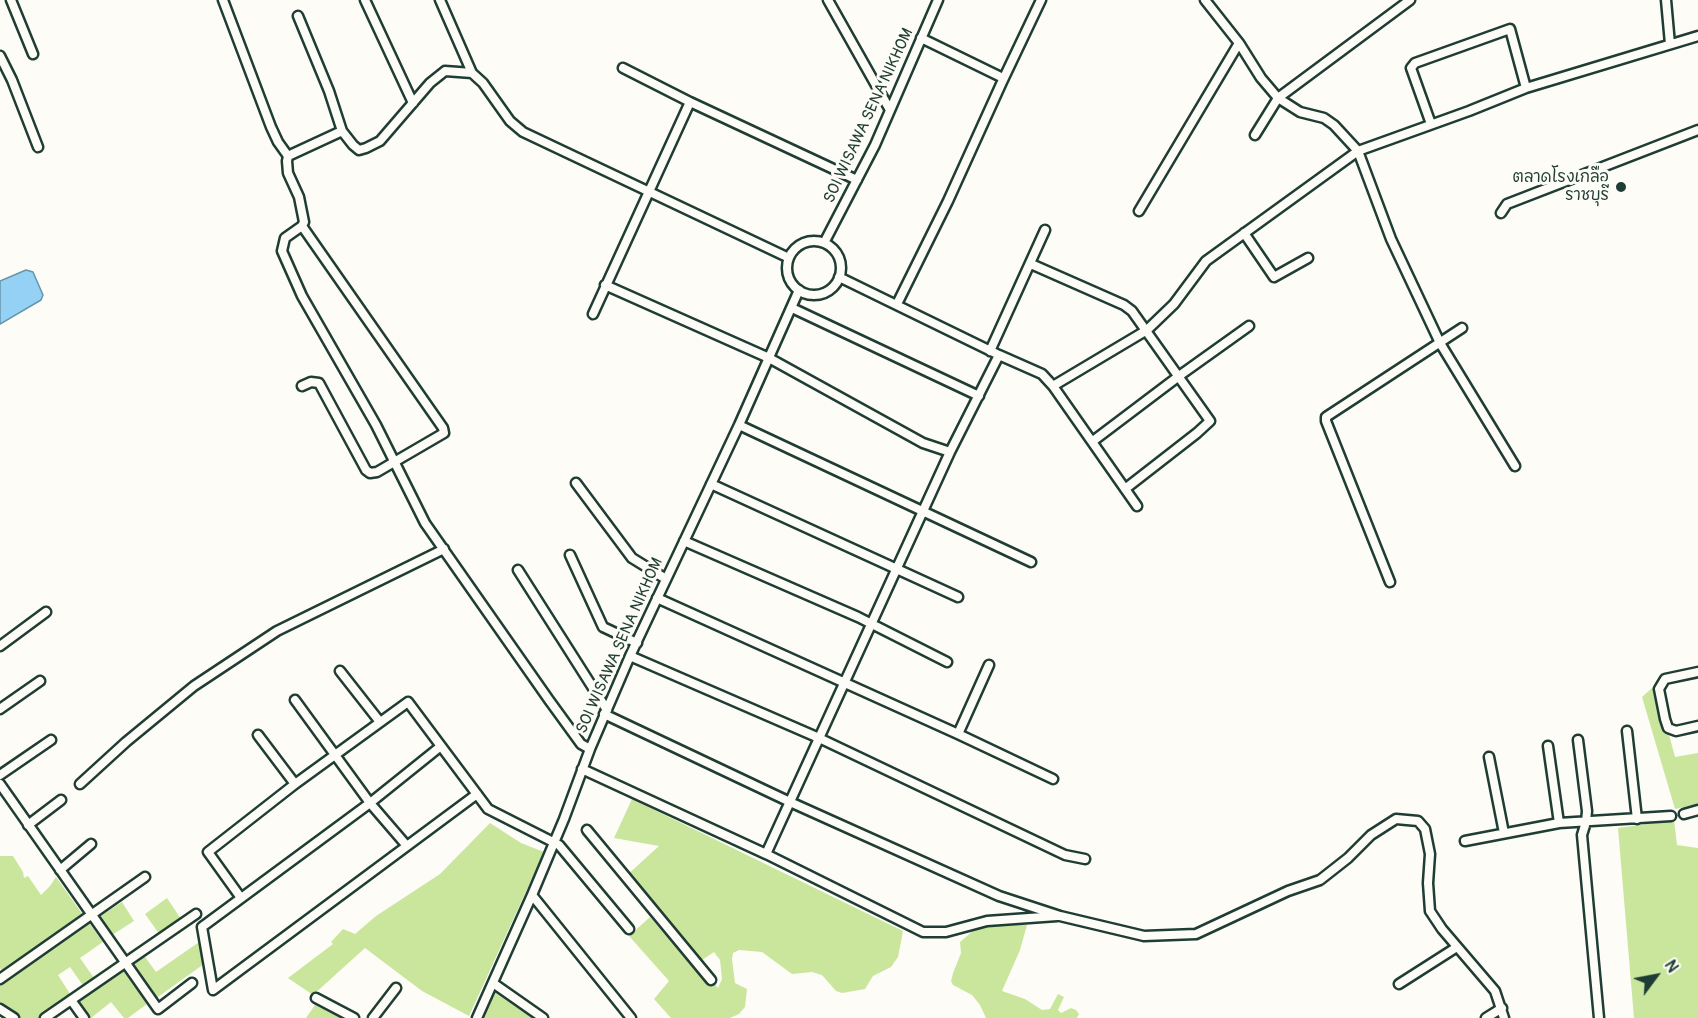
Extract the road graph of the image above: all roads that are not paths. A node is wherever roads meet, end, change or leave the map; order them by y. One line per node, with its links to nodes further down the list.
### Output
1 (11, 0): 16 (street)
2 (223, 0): 32 (street)
3 (365, 0): 24 (street)
4 (440, 0): 19 (street)
5 (828, 0): 25 (street)
6 (938, 0): 13 (street, SOI WISAWA SENA NIKHOM)
7 (1041, 0): 20 (street)
8 (1205, 0): 14 (street)
9 (1666, 0): 15 (street)
10 (1405, 1): 22 (street)
11 (298, 16): 28 (street)
12 (1698, 36): 15 (street)
13 (921, 38): 20 (street); 25 (street, SOI WISAWA SENA NIKHOM)
14 (1239, 43): 22 (street); 35 (street)
15 (1670, 44): 21 (street)
16 (33, 54)
17 (0, 56): 30 (street)
18 (623, 68): 23 (street)
19 (472, 73): 24 (street); 34 (street)
20 (1003, 78): 47 (street)
21 (1526, 88): 26 (street); 26 (street)
22 (1278, 98): 29 (street); 31 (street)
23 (690, 102): 33 (street); 34 (street)
24 (413, 103): 28 (street)
25 (890, 110): 33 (street, SOI WISAWA SENA NIKHOM)
26 (1431, 124): 31 (street)
27 (1698, 130): 36 (street)
28 (342, 131): 32 (street)
29 (1255, 135)
30 (38, 147)
31 (1358, 151): 39 (street); 53 (street)
32 (288, 156): 37 (street)
33 (857, 180): 40 (street, SOI WISAWA SENA NIKHOM)
34 (648, 191): 41 (street); 45 (street)
35 (1139, 211)
36 (1501, 213)
37 (302, 226): 64 (street); 64 (street)
38 (1045, 230): 43 (street)
39 (1244, 233): 42 (street); 52 (street)
40 (824, 243): 41 (street); 44 (street)
41 (789, 258): 46 (street)
42 (1308, 258)
43 (1031, 264): 52 (street); 54 (street)
44 (839, 276): 46 (street); 47 (street)
45 (605, 285): 49 (street); 56 (street)
46 (799, 290): 48 (street, SOI WISAWA SENA NIKHOM)
47 (897, 304): 54 (street)
48 (792, 308): 56 (street, SOI WISAWA SENA NIKHOM); 60 (street)
49 (593, 314)
50 (1249, 326): 57 (street)
51 (1462, 328): 53 (street)
52 (1147, 330): 57 (street); 59 (street)
53 (1440, 343): 65 (street); 78 (street)
54 (990, 351): 55 (street)
55 (999, 355): 59 (street); 60 (street)
56 (770, 358): 61 (street, SOI WISAWA SENA NIKHOM); 63 (street)
57 (1179, 376): 62 (street); 68 (street)
58 (302, 386): 64 (street)
59 (1053, 387): 62 (street)
60 (979, 396): 63 (street)
61 (740, 426): 67 (street, SOI WISAWA SENA NIKHOM); 70 (street)
62 (1093, 441): 68 (street)
63 (950, 452): 70 (street)
64 (394, 462): 72 (street)
65 (1515, 466)
66 (576, 483): 77 (street)
67 (711, 484): 71 (street, SOI WISAWA SENA NIKHOM); 75 (street)
68 (1125, 489): 69 (street)
69 (1137, 506)
70 (923, 511): 74 (street); 75 (street)
71 (684, 541): 77 (street, SOI WISAWA SENA NIKHOM); 82 (street)
72 (444, 549): 105 (street); 112 (street)
73 (570, 555): 83 (street)
74 (1031, 562)
75 (897, 568): 79 (street); 82 (street)
76 (518, 570): 94 (street)
77 (666, 579): 80 (street, SOI WISAWA SENA NIKHOM)
78 (1390, 582)
79 (958, 597)
80 (657, 598): 83 (street, SOI WISAWA SENA NIKHOM); 91 (street)
81 (45, 612): 84 (street)
82 (872, 624): 86 (street); 91 (street)
83 (637, 643): 85 (street, SOI WISAWA SENA NIKHOM)
84 (0, 646)
85 (630, 656): 94 (street, SOI WISAWA SENA NIKHOM); 100 (street)
86 (947, 662)
87 (989, 665): 98 (street)
88 (340, 671): 95 (street)
89 (1698, 672): 96 (street)
90 (40, 681): 93 (street)
91 (845, 682): 98 (street); 100 (street)
92 (295, 700): 106 (street)
93 (0, 709)
94 (606, 712): 105 (street, SOI WISAWA SENA NIKHOM); 116 (street)
95 (380, 722): 103 (street); 106 (street)
96 (1698, 726)
97 (1627, 731): 121 (street)
98 (958, 734): 110 (street)
99 (258, 735): 113 (street)
100 (819, 738): 116 (street); 132 (street)
101 (51, 740): 109 (street)
102 (1578, 740): 122 (street)
103 (441, 746): 114 (street); 117 (street)
104 (1548, 746): 123 (street)
105 (590, 749): 108 (street, SOI WISAWA SENA NIKHOM)
106 (336, 754): 113 (street); 117 (street)
107 (1489, 757): 126 (street)
108 (582, 769): 128 (street, SOI WISAWA SENA NIKHOM); 131 (street)
109 (0, 775)
110 (1053, 779)
111 (0, 784): 124 (street)
112 (80, 784)
113 (295, 784): 136 (street)
114 (477, 794): 128 (street); 130 (street)
115 (61, 800): 124 (street)
116 (790, 802): 131 (street); 139 (street)
117 (370, 803): 130 (street); 136 (street)
118 (1698, 810): 119 (street)
119 (1684, 814)
120 (1671, 816): 121 (street)
121 (1637, 819): 122 (street)
122 (1586, 822): 123 (street); 163 (street)
123 (1559, 823): 126 (street)
124 (28, 825): 133 (street)
125 (587, 830): 144 (street)
126 (1504, 833): 127 (street)
127 (1465, 841)
128 (554, 843): 135 (street, SOI WISAWA SENA NIKHOM); 140 (street)
129 (91, 844): 133 (street)
130 (407, 846): 136 (street)
131 (766, 854): 139 (street)
132 (1085, 859)
133 (60, 870): 138 (street)
134 (145, 877): 138 (street)
135 (532, 895): 146 (street, SOI WISAWA SENA NIKHOM); 160 (street)
136 (241, 898)
137 (196, 914): 142 (street)
138 (92, 915): 142 (street); 143 (street)
139 (1060, 916): 141 (street)
140 (629, 929)
141 (1457, 948): 147 (street); 151 (street)
142 (125, 962): 145 (street); 150 (street)
143 (0, 979)
144 (711, 980)
145 (192, 983)
146 (493, 983): 158 (street, SOI WISAWA SENA NIKHOM); 159 (street)
147 (1399, 984)
148 (396, 988): 157 (street)
149 (316, 998): 156 (street)
150 (71, 1000): 154 (street); 155 (street)
151 (1502, 1008): 161 (street); 162 (street)
152 (0, 1009): 153 (street)
153 (14, 1018)
154 (45, 1018)
155 (84, 1018)
156 (354, 1018)
157 (373, 1018)
158 (477, 1018)
159 (543, 1018)
160 (631, 1018)
161 (1486, 1018)
162 (1504, 1018)
163 (1599, 1018)

